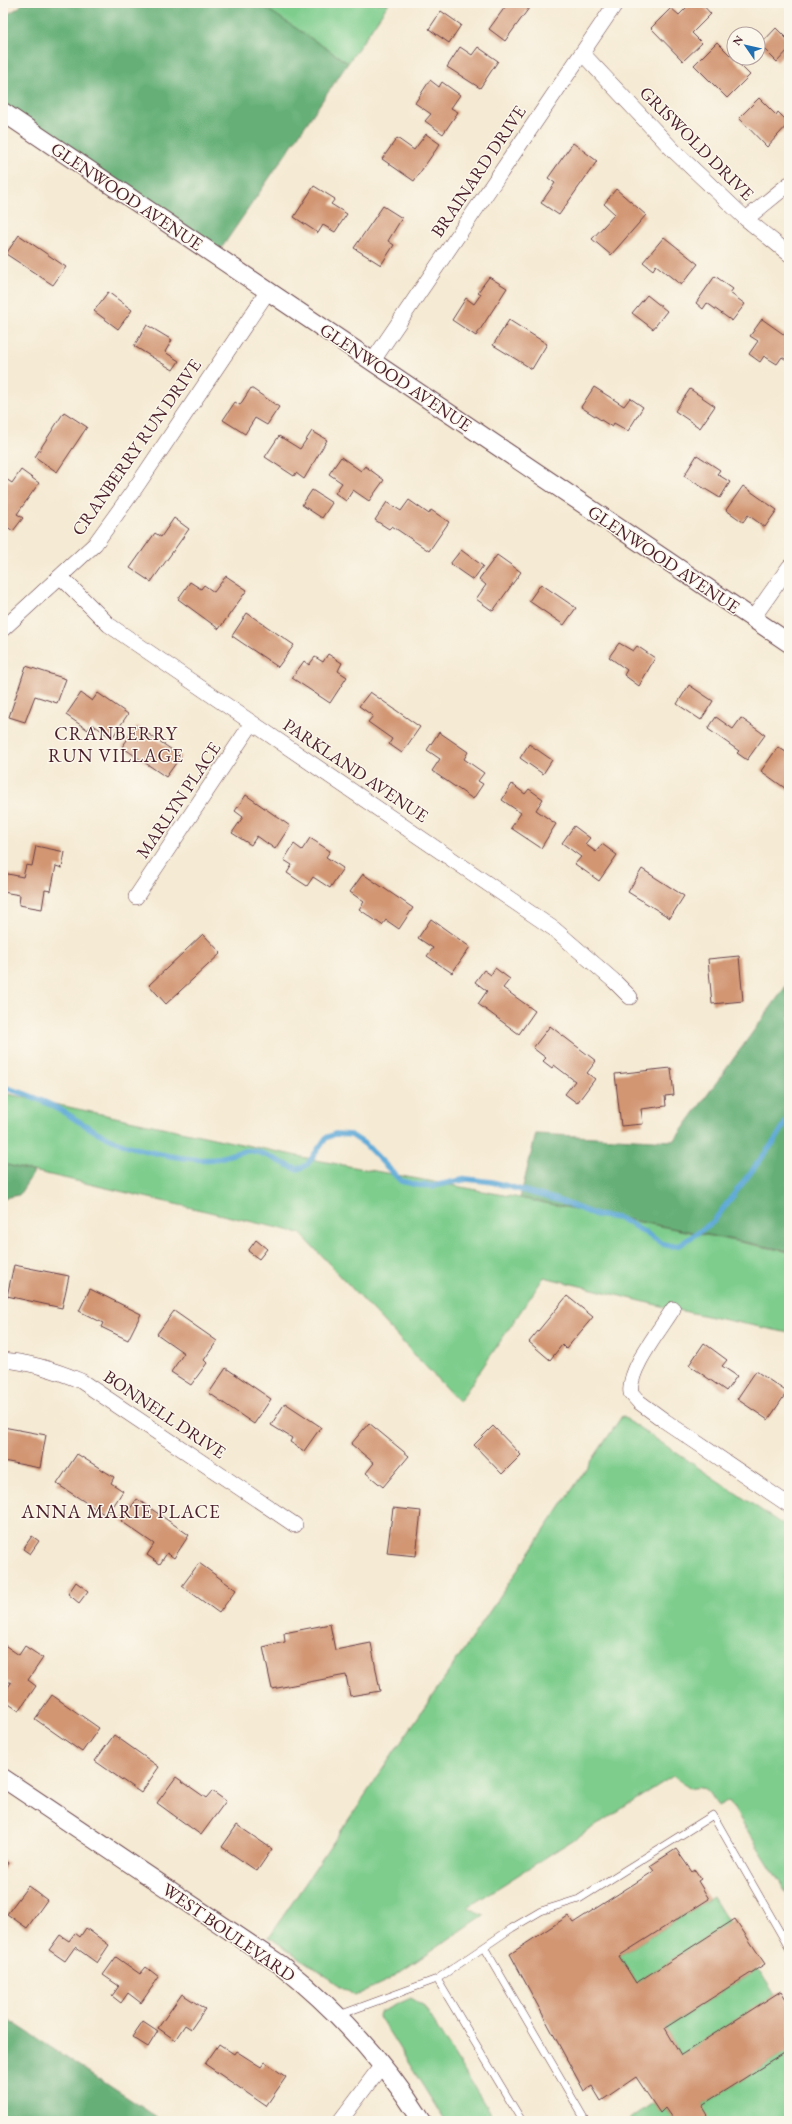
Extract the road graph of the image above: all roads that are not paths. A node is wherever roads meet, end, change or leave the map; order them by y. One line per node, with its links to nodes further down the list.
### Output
1 (616, 3): 2 (street, BRAINARD DRIVE)
2 (582, 53): 5 (street, GRISWOLD DRIVE); 8 (street, BRAINARD DRIVE)
3 (3, 112): 7 (street, GLENWOOD AVENUE)
4 (789, 184): 5 (street)
5 (746, 219): 6 (street, GRISWOLD DRIVE)
6 (789, 254)
7 (268, 291): 8 (street, GLENWOOD AVENUE); 10 (street, CRANBERRY RUN DRIVE)
8 (372, 362): 11 (street, GLENWOOD AVENUE)
9 (789, 567): 11 (street)
10 (61, 577): 12 (street, CRANBERRY RUN DRIVE); 14 (street, PARKLAND AVENUE)
11 (752, 618): 13 (street, GLENWOOD AVENUE)
12 (3, 629)
13 (789, 643)
14 (252, 723): 15 (street, MARLYN PLACE); 16 (street, PARKLAND AVENUE)
15 (136, 897)
16 (630, 997)
17 (673, 1309): 19 (street)
18 (3, 1360): 20 (street, BONNELL DRIVE)
19 (789, 1505)
20 (295, 1525)
21 (3, 1778): 25 (street, WEST BOULEVARD)
22 (484, 1947): 23 (lane); 24 (lane); 30 (lane)
23 (789, 1948)
24 (437, 1978): 25 (lane); 29 (lane)
25 (339, 2015): 26 (street, WEST BOULEVARD)
26 (382, 2065): 27 (street); 28 (street, WEST BOULEVARD)
27 (340, 2121)
28 (422, 2121)
29 (522, 2121)
30 (582, 2121)

